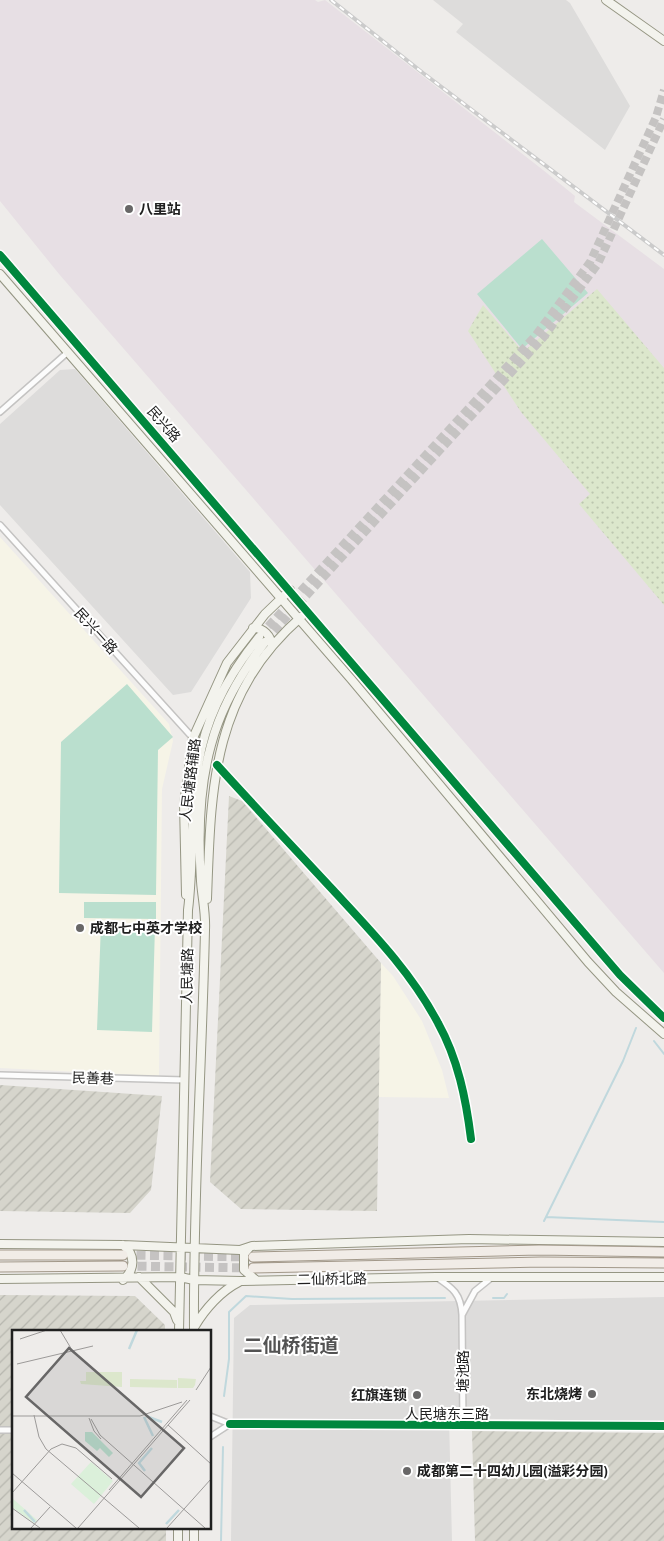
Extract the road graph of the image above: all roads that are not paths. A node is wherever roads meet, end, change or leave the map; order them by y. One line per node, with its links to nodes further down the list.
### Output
1 (606, 0): 2 (main road)
2 (664, 41)
3 (0, 255): 5 (main road, 民兴路)
4 (0, 274): 6 (main road, 民兴路)
5 (78, 344): 6 (main road); 9 (main road, 民兴路)
6 (68, 352): 7 (street); 10 (main road, 民兴路)
7 (0, 412)
8 (0, 525): 15 (street, 民兴一路)
9 (290, 590): 10 (main road, 人民塘路辅路); 11 (main road, 民兴路)
10 (281, 598): 12 (main road, 民兴路); 13 (main road, 人民塘路辅路)
11 (308, 611): 12 (main road, 人民塘路辅路); 19 (main road, 民兴路)
12 (299, 619): 14 (main road, 人民塘路辅路); 20 (main road, 民兴路)
13 (253, 628): 14 (main road); 15 (main road, 人民塘路辅路)
14 (265, 641): 16 (main road, 人民塘路辅路); 17 (main road, 人民塘路); 18 (main road, 人民塘路)
15 (193, 738): 17 (main road, 人民塘路辅路)
16 (217, 765): 18 (main road, 人民塘路辅路); 23 (street)
17 (188, 910): 22 (main road, 人民塘路)
18 (205, 927): 29 (main road, 人民塘路)
19 (664, 1018)
20 (664, 1034)
21 (0, 1076): 22 (street, 民善巷)
22 (185, 1080): 28 (main road, 人民塘路)
23 (471, 1139)
24 (664, 1242): 27 (main road)
25 (0, 1244): 26 (main road)
26 (123, 1245): 28 (main road); 44 (main road)
27 (252, 1246): 29 (main road); 46 (main road)
28 (180, 1247): 29 (main road); 39 (main road, 人民塘路)
29 (195, 1248): 45 (main road, 人民塘路)
30 (664, 1252): 33 (main road)
31 (0, 1255): 32 (main road)
32 (123, 1255)
33 (253, 1257)
34 (664, 1263): 37 (main road)
35 (123, 1266): 36 (main road)
36 (0, 1267)
37 (253, 1268)
38 (139, 1277): 39 (main road, 二仙桥北路); 44 (main road, 二仙桥北路); 49 (main road)
39 (180, 1277): 45 (main road, 二仙桥北路); 49 (main road, 人民塘路)
40 (436, 1277): 41 (main road, 二仙桥北路); 46 (main road, 二仙桥北路); 48 (street)
41 (491, 1277): 42 (main road, 二仙桥北路); 48 (street)
42 (664, 1277)
43 (0, 1279): 44 (main road, 二仙桥北路)
44 (123, 1280)
45 (194, 1280): 47 (main road, 二仙桥北路); 50 (main road, 人民塘路)
46 (257, 1280): 47 (main road, 二仙桥北路)
47 (242, 1281): 50 (main road)
48 (462, 1315): 53 (street, 塘池路)
49 (179, 1328)
50 (194, 1329)
51 (211, 1416): 52 (street, 人民塘东三路)
52 (230, 1424): 53 (street, 人民塘东三路); 55 (street)
53 (463, 1426): 54 (street, 人民塘东三路)
54 (664, 1426)
55 (211, 1436)
56 (178, 1528): 58 (main road)
57 (194, 1528): 59 (main road)
58 (178, 1541)
59 (194, 1541)

